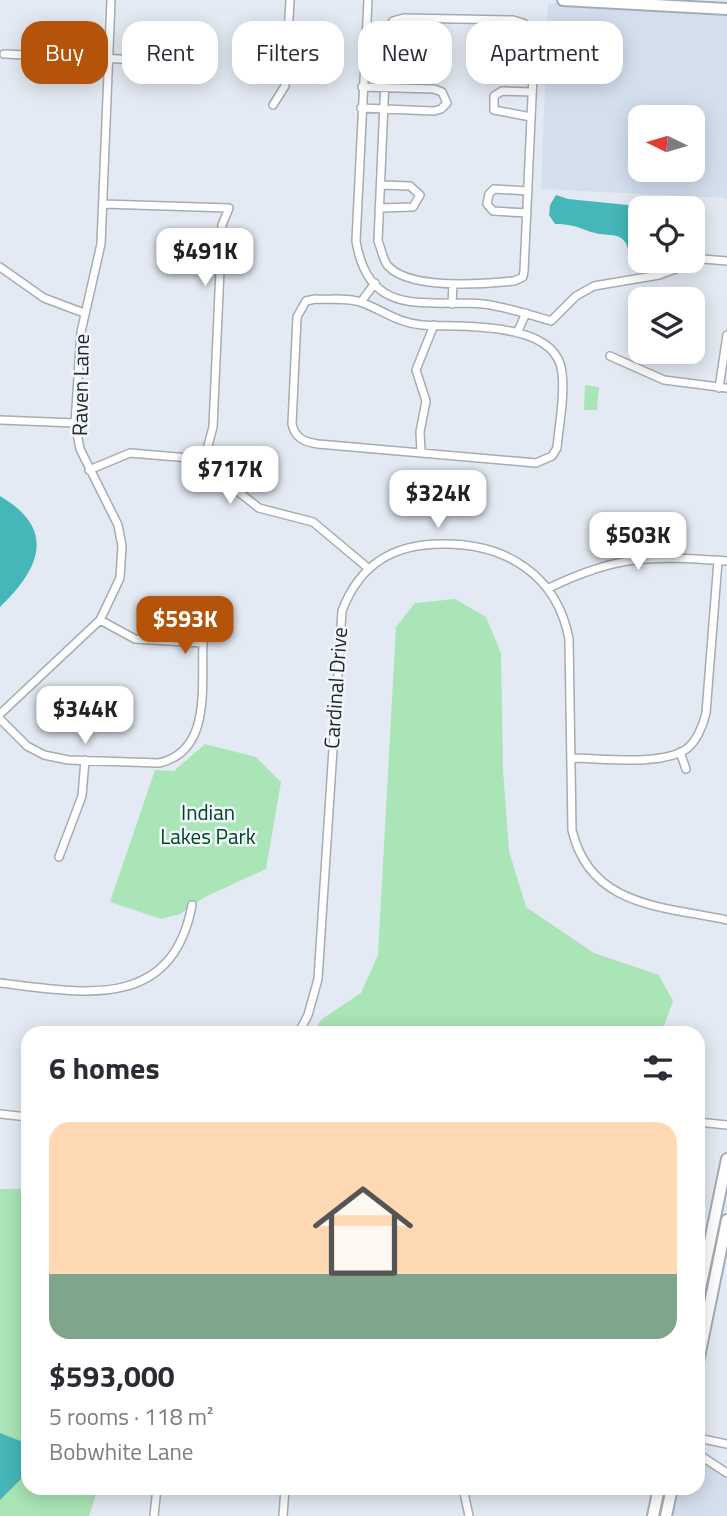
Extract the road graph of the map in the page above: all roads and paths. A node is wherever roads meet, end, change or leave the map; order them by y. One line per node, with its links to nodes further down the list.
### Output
1 (111, 0): 7 (street, Raven Lane)
2 (290, 0): 14 (street)
3 (368, 0): 11 (street)
4 (563, 0): 5 (main road)
5 (666, 3): 6 (main road)
6 (727, 9)
7 (108, 44)
8 (4, 54): 9 (street)
9 (21, 55)
10 (106, 84): 20 (street, Raven Lane)
11 (362, 87): 12 (street); 15 (street)
12 (384, 88): 13 (street); 16 (street); 16 (street)
13 (532, 92): 17 (street); 17 (street)
14 (273, 105)
15 (361, 108): 16 (street); 25 (street)
16 (383, 109): 18 (street)
17 (531, 117): 19 (street)
18 (381, 185): 21 (street); 21 (street)
19 (528, 191): 22 (street); 22 (street)
20 (103, 204): 29 (street, Raven Lane); 39 (street)
21 (379, 208): 26 (street)
22 (527, 213): 26 (street)
23 (727, 261): 30 (street)
24 (0, 267): 29 (street)
25 (375, 283): 27 (street); 28 (street)
26 (453, 284): 28 (street)
27 (361, 302): 31 (street); 38 (street)
28 (452, 304): 30 (street)
29 (84, 313): 37 (street, Raven Lane)
30 (526, 313): 32 (street)
31 (434, 325): 32 (street); 38 (street)
32 (517, 332): 38 (street)
33 (727, 335): 35 (street)
34 (611, 356): 35 (street)
35 (723, 388)
36 (0, 420): 37 (street)
37 (75, 423): 40 (street, Raven Lane)
38 (421, 451)
39 (203, 464): 40 (street); 43 (street)
40 (89, 470): 45 (street, Raven Lane)
41 (718, 561): 42 (street); 44 (street); 47 (street)
42 (727, 561)
43 (368, 568): 44 (street, Cardinal Drive); 55 (street, Cardinal Drive)
44 (549, 588): 48 (street, Cardinal Drive)
45 (100, 620): 46 (street, Raven Lane); 49 (street)
46 (0, 717): 49 (street)
47 (680, 752): 48 (street); 50 (street)
48 (571, 758): 53 (street, Cardinal Drive)
49 (85, 760): 51 (street)
50 (686, 769)
51 (59, 857)
52 (192, 905): 54 (street)
53 (727, 920)
54 (0, 983)
55 (302, 1026)
56 (0, 1114): 57 (street)
57 (21, 1116)
58 (705, 1123): 59 (street)
59 (727, 1125)
60 (727, 1159): 62 (main road)
61 (727, 1220): 63 (main road)
62 (705, 1265)
63 (705, 1328)
64 (705, 1439): 65 (street)
65 (727, 1444)
66 (705, 1459): 67 (street)
67 (727, 1473)
68 (156, 1495): 73 (street)
69 (284, 1495): 74 (street)
70 (464, 1495): 75 (street)
71 (658, 1495): 76 (main road)
72 (670, 1495): 77 (main road)
73 (155, 1516)
74 (283, 1516)
75 (469, 1516)
76 (653, 1516)
77 (666, 1516)

